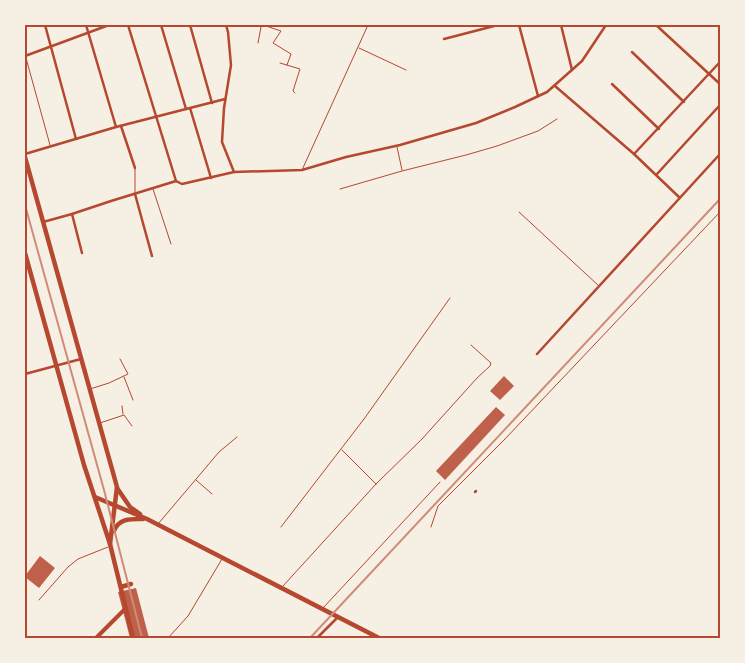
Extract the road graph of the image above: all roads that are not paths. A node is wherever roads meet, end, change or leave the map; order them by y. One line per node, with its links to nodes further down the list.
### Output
1 (44, 25): 18 (street)
2 (86, 25): 15 (street)
3 (109, 25): 15 (street)
4 (128, 25): 38 (street)
5 (161, 25): 37 (street)
6 (190, 25): 34 (street)
7 (226, 25): 33 (street)
8 (262, 25): 17 (lane); 24 (lane)
9 (368, 25): 19 (lane)
10 (498, 25): 16 (street)
11 (519, 25): 32 (street)
12 (561, 25): 26 (street)
13 (606, 25): 26 (street)
14 (656, 25): 27 (street)
15 (88, 33): 18 (street); 41 (street)
16 (444, 39)
17 (258, 43)
18 (50, 47): 21 (street); 43 (street)
19 (358, 48): 25 (lane); 50 (lane)
20 (632, 52): 35 (street)
21 (25, 56): 44 (lane)
22 (720, 62): 27 (street)
23 (280, 63): 24 (lane)
24 (288, 65): 31 (lane)
25 (406, 70)
26 (572, 70): 30 (street)
27 (710, 74): 29 (street); 35 (street)
28 (612, 84): 42 (street)
29 (720, 84)
30 (555, 86): 32 (street); 46 (street)
31 (295, 93)
32 (538, 96): 45 (street)
33 (225, 99): 34 (street); 52 (street)
34 (212, 102): 37 (street)
35 (684, 102): 42 (street)
36 (720, 105): 53 (street)
37 (188, 108): 38 (street); 54 (street)
38 (156, 116): 40 (street); 55 (street)
39 (556, 119): 51 (lane)
40 (122, 126): 41 (street); 49 (street)
41 (116, 127): 43 (street)
42 (659, 129): 46 (street)
43 (76, 139): 44 (street)
44 (51, 146): 48 (street)
45 (396, 146): 50 (street); 51 (lane)
46 (634, 154): 53 (street)
47 (720, 154): 59 (street)
48 (25, 155): 62 (highway)
49 (135, 168): 58 (lane)
50 (302, 170): 52 (street)
51 (402, 171): 57 (lane)
52 (234, 172): 54 (street)
53 (656, 175): 59 (street)
54 (211, 178): 55 (street)
55 (176, 181): 56 (street)
56 (153, 188): 58 (street); 63 (lane)
57 (340, 189)
58 (135, 194): 61 (street); 66 (street)
59 (680, 198): 67 (street)
60 (519, 212): 67 (lane)
61 (72, 214): 62 (street); 65 (street)
62 (43, 222): 71 (highway)
63 (171, 244)
64 (25, 253): 73 (highway)
65 (82, 253)
66 (152, 256)
67 (599, 286): 70 (street)
68 (450, 298): 83 (lane)
69 (471, 345): 86 (lane)
70 (537, 354)
71 (81, 359): 73 (street); 76 (highway)
72 (120, 359): 75 (lane)
73 (56, 366): 74 (street); 89 (highway)
74 (25, 374)
75 (124, 376): 76 (lane); 77 (lane)
76 (90, 390): 80 (highway)
77 (132, 400)
78 (122, 406): 79 (lane)
79 (124, 415): 80 (lane); 81 (lane)
80 (99, 423): 87 (highway)
81 (132, 426)
82 (237, 437): 84 (lane)
83 (342, 449): 86 (lane); 93 (lane)
84 (195, 479): 88 (lane); 92 (lane)
85 (440, 482): 101 (lane)
86 (376, 484): 98 (lane)
87 (117, 488): 90 (highway); 91 (highway)
88 (212, 494)
89 (94, 497): 90 (highway); 94 (highway)
90 (115, 506): 91 (highway); 94 (highway)
91 (147, 519): 92 (highway); 94 (highway)
92 (158, 524): 95 (highway)
93 (281, 527)
94 (110, 545): 97 (highway); 99 (lane)
95 (223, 558): 98 (highway); 105 (lane)
96 (131, 584): 97 (highway)
97 (121, 587): 100 (highway)
98 (281, 588): 101 (highway)
99 (39, 600)
100 (126, 608): 103 (street); 104 (highway)
101 (322, 609): 102 (highway)
102 (338, 617): 106 (street); 107 (highway)
103 (96, 638)
104 (133, 638)
105 (168, 638)
106 (317, 638)
107 (379, 638)

